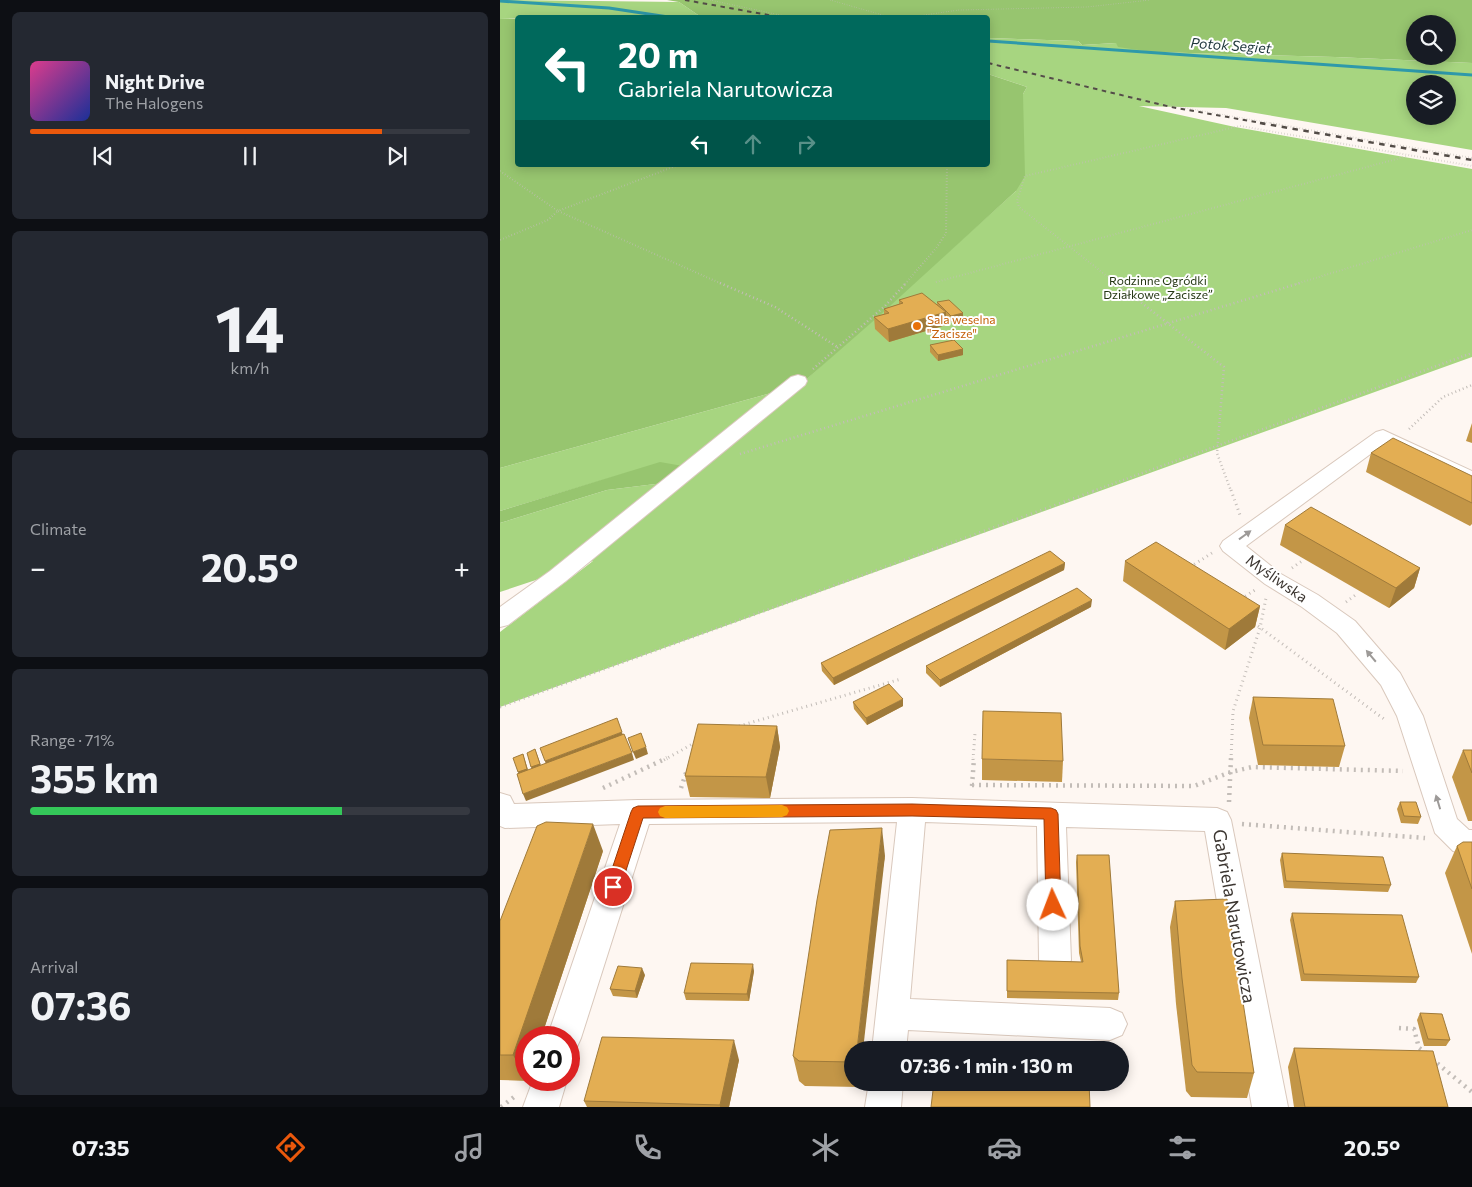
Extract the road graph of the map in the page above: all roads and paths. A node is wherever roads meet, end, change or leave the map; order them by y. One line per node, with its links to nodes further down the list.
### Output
1 (710, 0): 4 (path)
2 (830, 0): 5 (path)
3 (1150, 0): 6 (path)
4 (780, 15)
5 (882, 15)
6 (925, 15)
7 (990, 62): 9 (path)
8 (1412, 155): 10 (path); 17 (path); 17 (path)
9 (1472, 158)
10 (1472, 166)
11 (673, 167): 14 (path)
12 (947, 167): 20 (path)
13 (500, 171): 14 (path)
14 (558, 211): 16 (path); 20 (path)
15 (1472, 230): 19 (path)
16 (500, 240)
17 (1070, 247): 18 (path); 19 (path)
18 (936, 282)
19 (1170, 324): 25 (path); 26 (path)
20 (839, 348): 22 (path)
21 (1472, 353): 25 (path)
22 (798, 381): 32 (street)
23 (1472, 385): 24 (path)
24 (1396, 442): 27 (street, Myśliwska); 28 (street, Myśliwska)
25 (1218, 445): 28 (path); 36 (path)
26 (738, 455)
27 (1472, 479)
28 (1247, 534): 41 (street, Myśliwska, one-way to 28)
29 (1263, 584): 31 (path)
30 (1266, 595): 34 (path)
31 (1239, 601)
32 (500, 619)
33 (1252, 623): 34 (path)
34 (1260, 628): 37 (path); 42 (path)
35 (900, 679): 38 (path)
36 (500, 707)
37 (1391, 724)
38 (738, 727)
39 (975, 733): 43 (path)
40 (702, 739): 48 (path)
41 (1429, 771): 42 (path); 51 (street, Myśliwska, one-way to 41)
42 (1231, 772): 43 (path); 50 (path)
43 (972, 785): 44 (path)
44 (972, 792)
45 (912, 810): 46 (street, Gabriela Narutowicza); 49 (street, Gabriela Narutowicza); 53 (street)
46 (638, 812): 48 (street, Gabriela Narutowicza); 55 (street)
47 (502, 813): 48 (street, Gabriela Narutowicza)
48 (594, 813)
49 (1051, 814): 50 (street, Gabriela Narutowicza); 52 (street)
50 (1222, 821): 51 (path); 63 (street, Gabriela Narutowicza)
51 (1468, 842)
52 (1055, 960)
53 (892, 1014): 54 (street); 57 (street)
54 (1110, 1024)
55 (568, 1026)
56 (1399, 1028): 60 (path)
57 (890, 1041)
58 (547, 1091): 61 (street)
59 (885, 1091): 62 (street)
60 (1472, 1092)
61 (542, 1107)
62 (884, 1107)
63 (1270, 1107)

